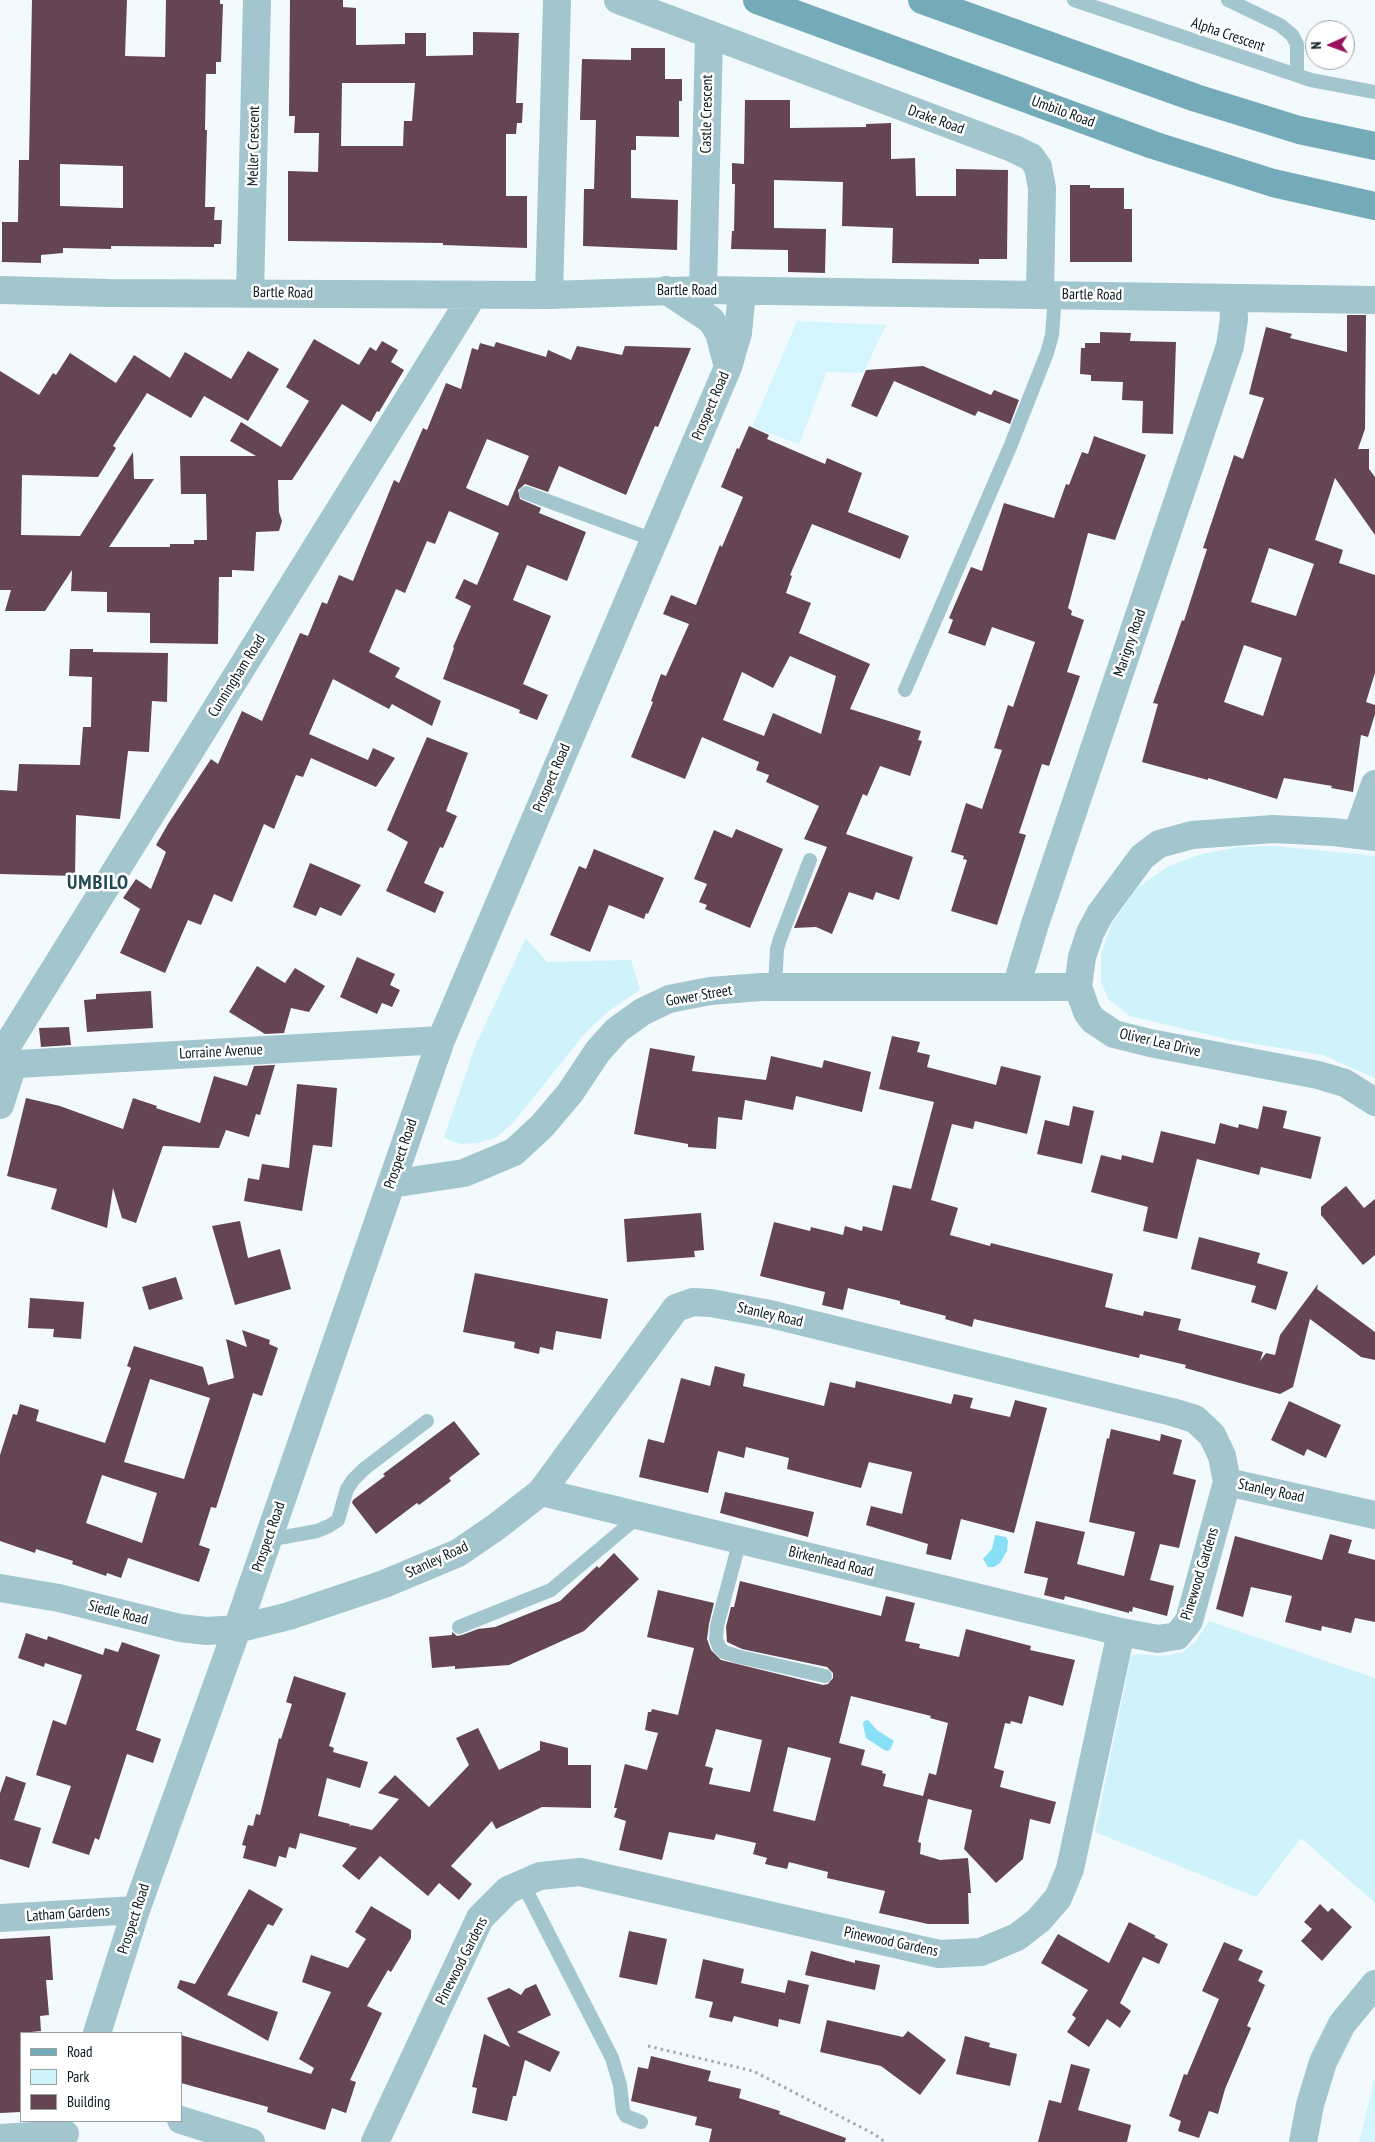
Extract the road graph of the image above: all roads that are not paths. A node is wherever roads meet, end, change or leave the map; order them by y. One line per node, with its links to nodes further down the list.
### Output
1 (257, 0): 17 (street, Meller Crescent)
2 (557, 0): 19 (street)
3 (618, 0): 8 (street)
4 (757, 0): 12 (main road, Umbilo Road)
5 (922, 0): 11 (main road)
6 (1074, 0): 9 (lane, Alpha Crescent)
7 (1228, 0): 9 (lane)
8 (709, 35): 15 (street, Castle Crescent); 20 (street, Drake Road)
9 (1298, 75): 10 (lane, Alpha Crescent)
10 (1375, 92)
11 (1375, 146)
12 (1375, 206)
13 (0, 290): 17 (street, Bartle Road)
14 (666, 290): 15 (street, Bartle Road); 19 (street, Bartle Road); 23 (street)
15 (703, 290): 16 (street, Bartle Road)
16 (742, 291): 20 (street, Bartle Road); 23 (street, Prospect Road)
17 (250, 292): 18 (street, Bartle Road)
18 (473, 295): 19 (street, Bartle Road); 34 (street, Cunningham Road)
19 (549, 295)
20 (1048, 295): 21 (street, Bartle Road); 26 (lane)
21 (1233, 298): 22 (street, Bartle Road); 31 (street, Marigny Road)
22 (1375, 300)
23 (728, 367): 25 (street, Prospect Road)
24 (526, 493): 25 (lane)
25 (654, 540): 33 (street, Prospect Road)
26 (905, 690)
27 (1375, 784): 28 (street)
28 (1366, 835): 32 (street, Oliver Lea Drive)
29 (810, 860): 30 (lane)
30 (775, 987): 31 (street, Gower Street); 37 (street, Gower Street)
31 (1016, 987): 32 (street, Gower Street)
32 (1078, 987): 35 (street, Oliver Lea Drive)
33 (441, 1040): 34 (street, Lorraine Avenue); 37 (street, Prospect Road)
34 (4, 1062): 36 (street, Cunningham Road)
35 (1375, 1102)
36 (0, 1105)
37 (391, 1184): 43 (street, Prospect Road)
38 (427, 1421): 43 (lane)
39 (1227, 1482): 40 (street, Stanley Road); 41 (street, Stanley Road); 48 (street, Pinewood Gardens)
40 (540, 1492): 42 (street, Birkenhead Road); 47 (street, Stanley Road)
41 (1375, 1515)
42 (639, 1516): 44 (street, Birkenhead Road); 46 (lane)
43 (268, 1540): 47 (street, Prospect Road)
44 (740, 1540): 48 (street, Birkenhead Road); 49 (lane)
45 (0, 1588): 47 (street, Siedle Road)
46 (459, 1627)
47 (238, 1629): 51 (street, Prospect Road)
48 (1120, 1632): 50 (street, Pinewood Gardens)
49 (825, 1676)
50 (523, 1884): 56 (lane); 60 (street, Pinewood Gardens)
51 (136, 1910): 52 (street, Latham Gardens); 54 (street, Prospect Road)
52 (0, 1918)
53 (1375, 1984): 61 (street)
54 (97, 2032)
55 (182, 2120): 59 (street)
56 (641, 2122)
57 (66, 2132): 58 (street)
58 (0, 2138)
59 (251, 2142)
60 (374, 2142)
61 (1303, 2142)

